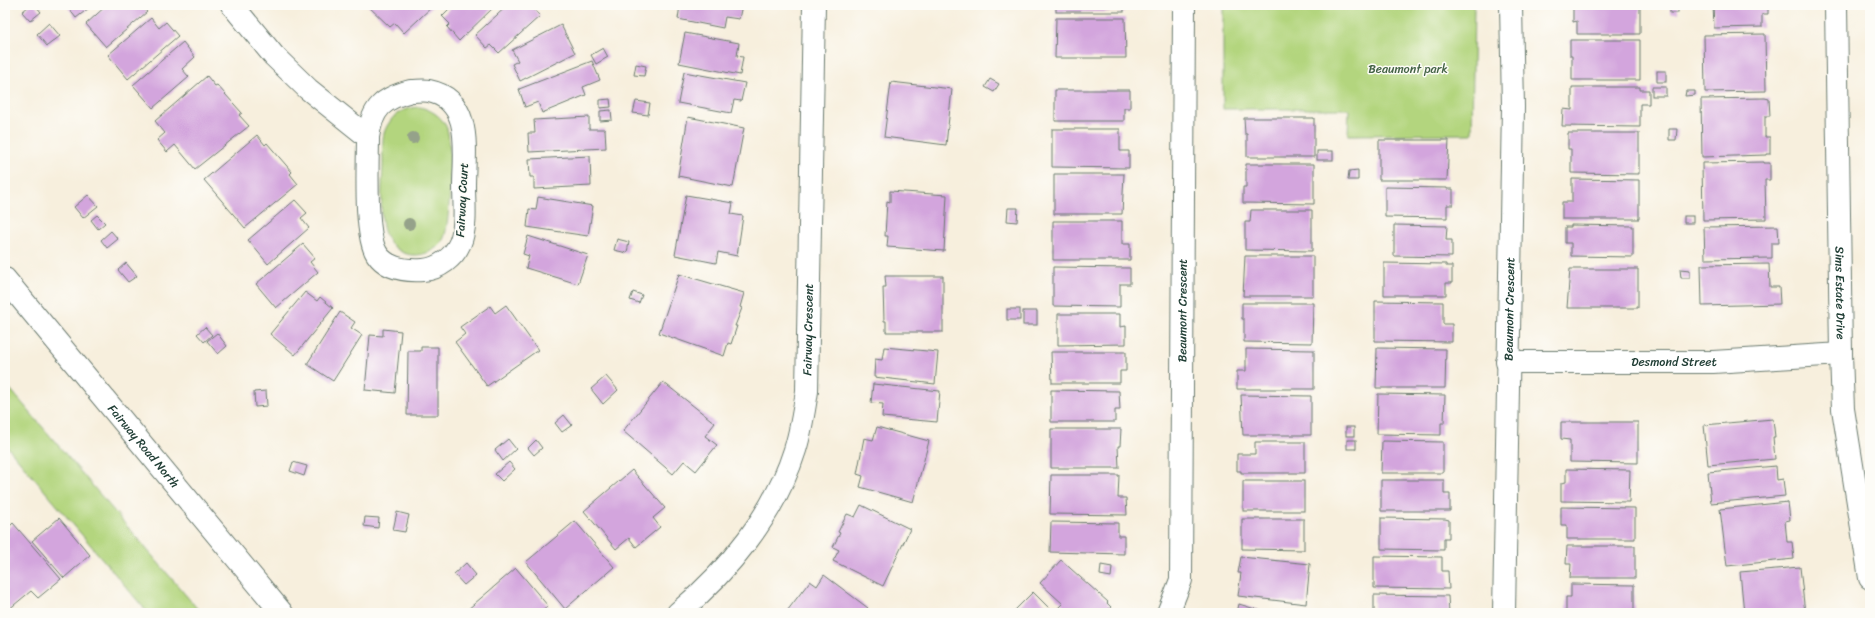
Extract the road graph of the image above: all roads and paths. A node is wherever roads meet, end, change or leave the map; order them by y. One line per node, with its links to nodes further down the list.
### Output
1 (232, 5): 6 (street)
2 (814, 5): 12 (street, Fairway Crescent)
3 (1184, 5): 13 (street, Beaumont Crescent)
4 (1511, 5): 9 (street, Beaumont Crescent)
5 (1836, 5): 8 (street, Sims Estate Drive)
6 (368, 137): 6 (street, Fairway Court)
7 (5, 279): 11 (street, Fairway Road North)
8 (1841, 354): 9 (street, Desmond Street); 10 (street, Sims Estate Drive)
9 (1507, 362): 14 (street, Beaumont Crescent)
10 (1870, 578)
11 (282, 613)
12 (678, 613)
13 (1168, 613)
14 (1504, 613)

